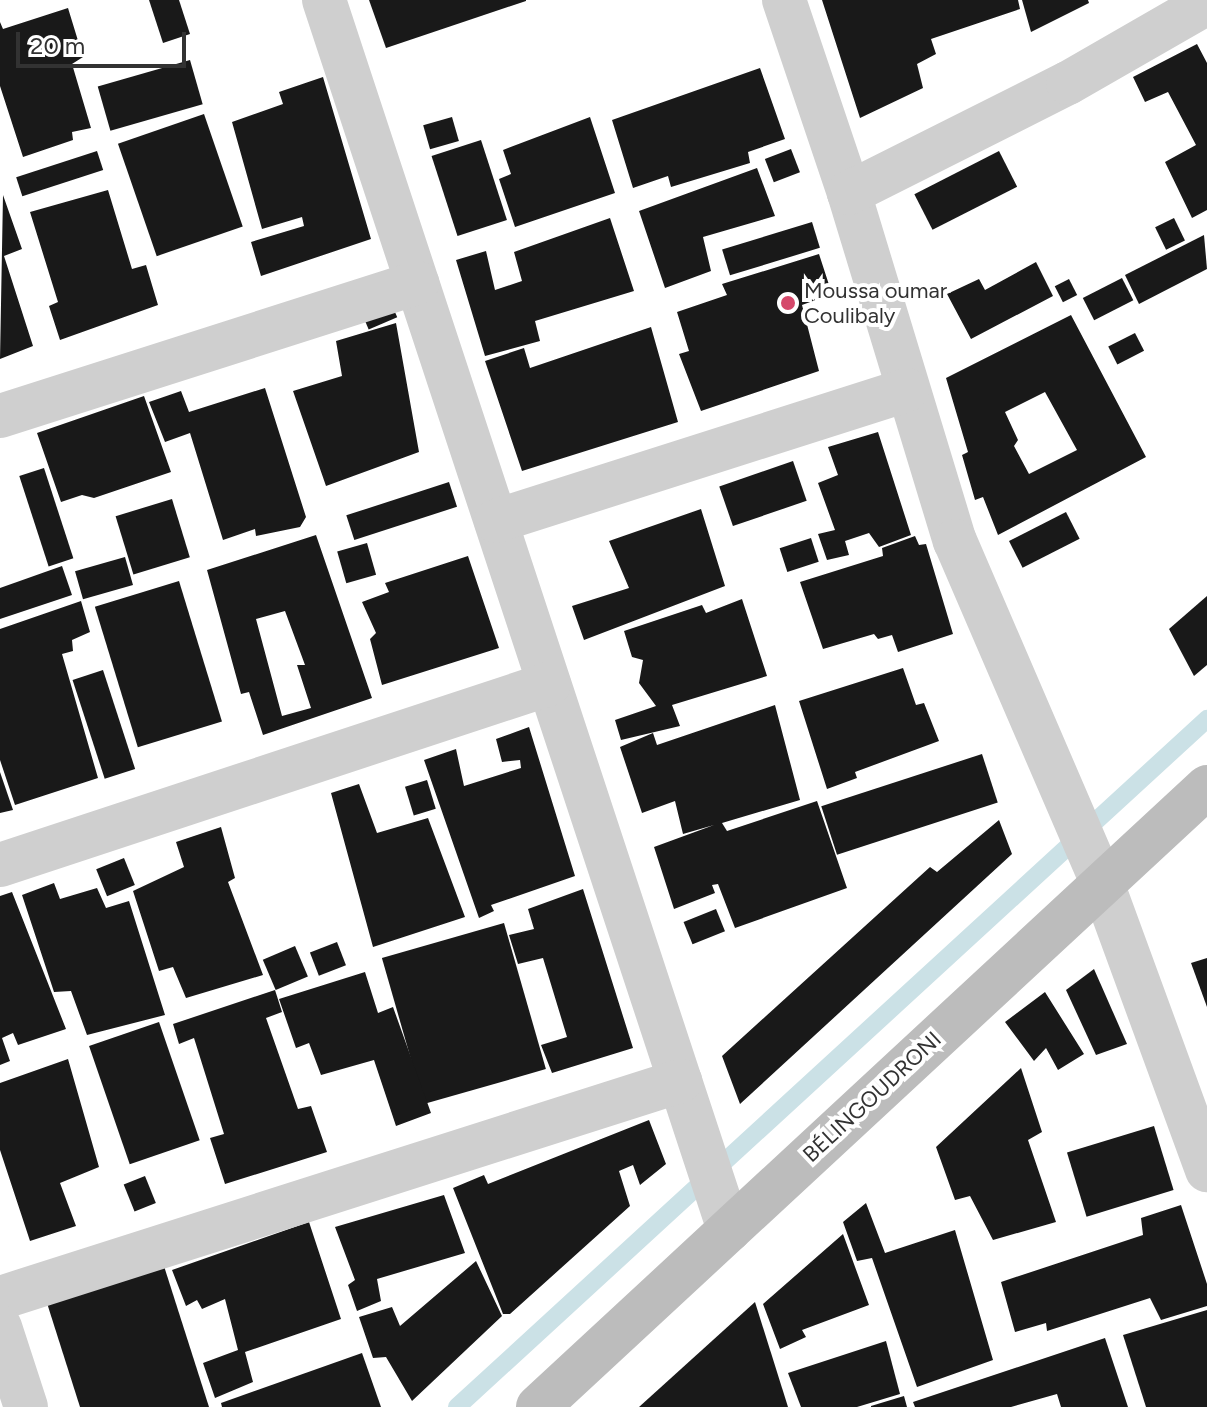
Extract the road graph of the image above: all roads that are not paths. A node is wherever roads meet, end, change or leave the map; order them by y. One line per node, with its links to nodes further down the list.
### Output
1 (324, 0): 5 (street)
2 (784, 0): 4 (street)
3 (1207, 3): 4 (street)
4 (849, 193): 6 (street)
5 (417, 283): 7 (street); 8 (street)
6 (907, 390): 8 (street); 12 (street)
7 (0, 416)
8 (496, 521): 9 (street)
9 (549, 684): 11 (street); 13 (street)
10 (1207, 787): 12 (street, BÉLINGOUDRONI)
11 (0, 865)
12 (1102, 883): 14 (street); 15 (street, BÉLINGOUDRONI)
13 (680, 1081): 15 (street); 16 (street)
14 (1207, 1170)
15 (729, 1230): 19 (street, BÉLINGOUDRONI)
16 (0, 1298)
17 (0, 1327): 18 (street)
18 (26, 1407)
19 (538, 1407)

